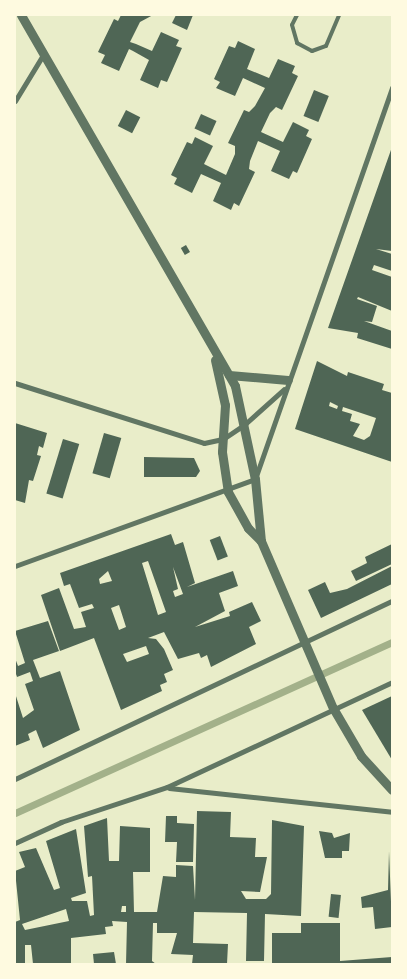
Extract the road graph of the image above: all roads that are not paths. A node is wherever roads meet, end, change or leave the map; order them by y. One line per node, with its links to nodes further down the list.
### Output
1 (21, 15): 4 (street)
2 (297, 15): 3 (lane)
3 (340, 15)
4 (43, 55): 6 (street); 7 (street)
5 (392, 87): 10 (street)
6 (15, 100)
7 (213, 353): 8 (street); 12 (street)
8 (229, 375): 10 (street); 11 (street)
9 (15, 383): 12 (street)
10 (286, 384): 11 (street); 13 (street)
11 (245, 424): 12 (street); 13 (street)
12 (223, 439): 14 (street)
13 (255, 479): 14 (street); 15 (street)
14 (228, 492): 15 (street); 16 (street)
15 (262, 541): 18 (street)
16 (15, 566)
17 (392, 600): 18 (street)
18 (304, 644): 20 (street); 21 (street)
19 (392, 682): 20 (street)
20 (331, 704): 22 (street); 23 (street)
21 (15, 779)
22 (166, 787): 24 (street); 25 (street)
23 (392, 790)
24 (392, 812)
25 (15, 843)

